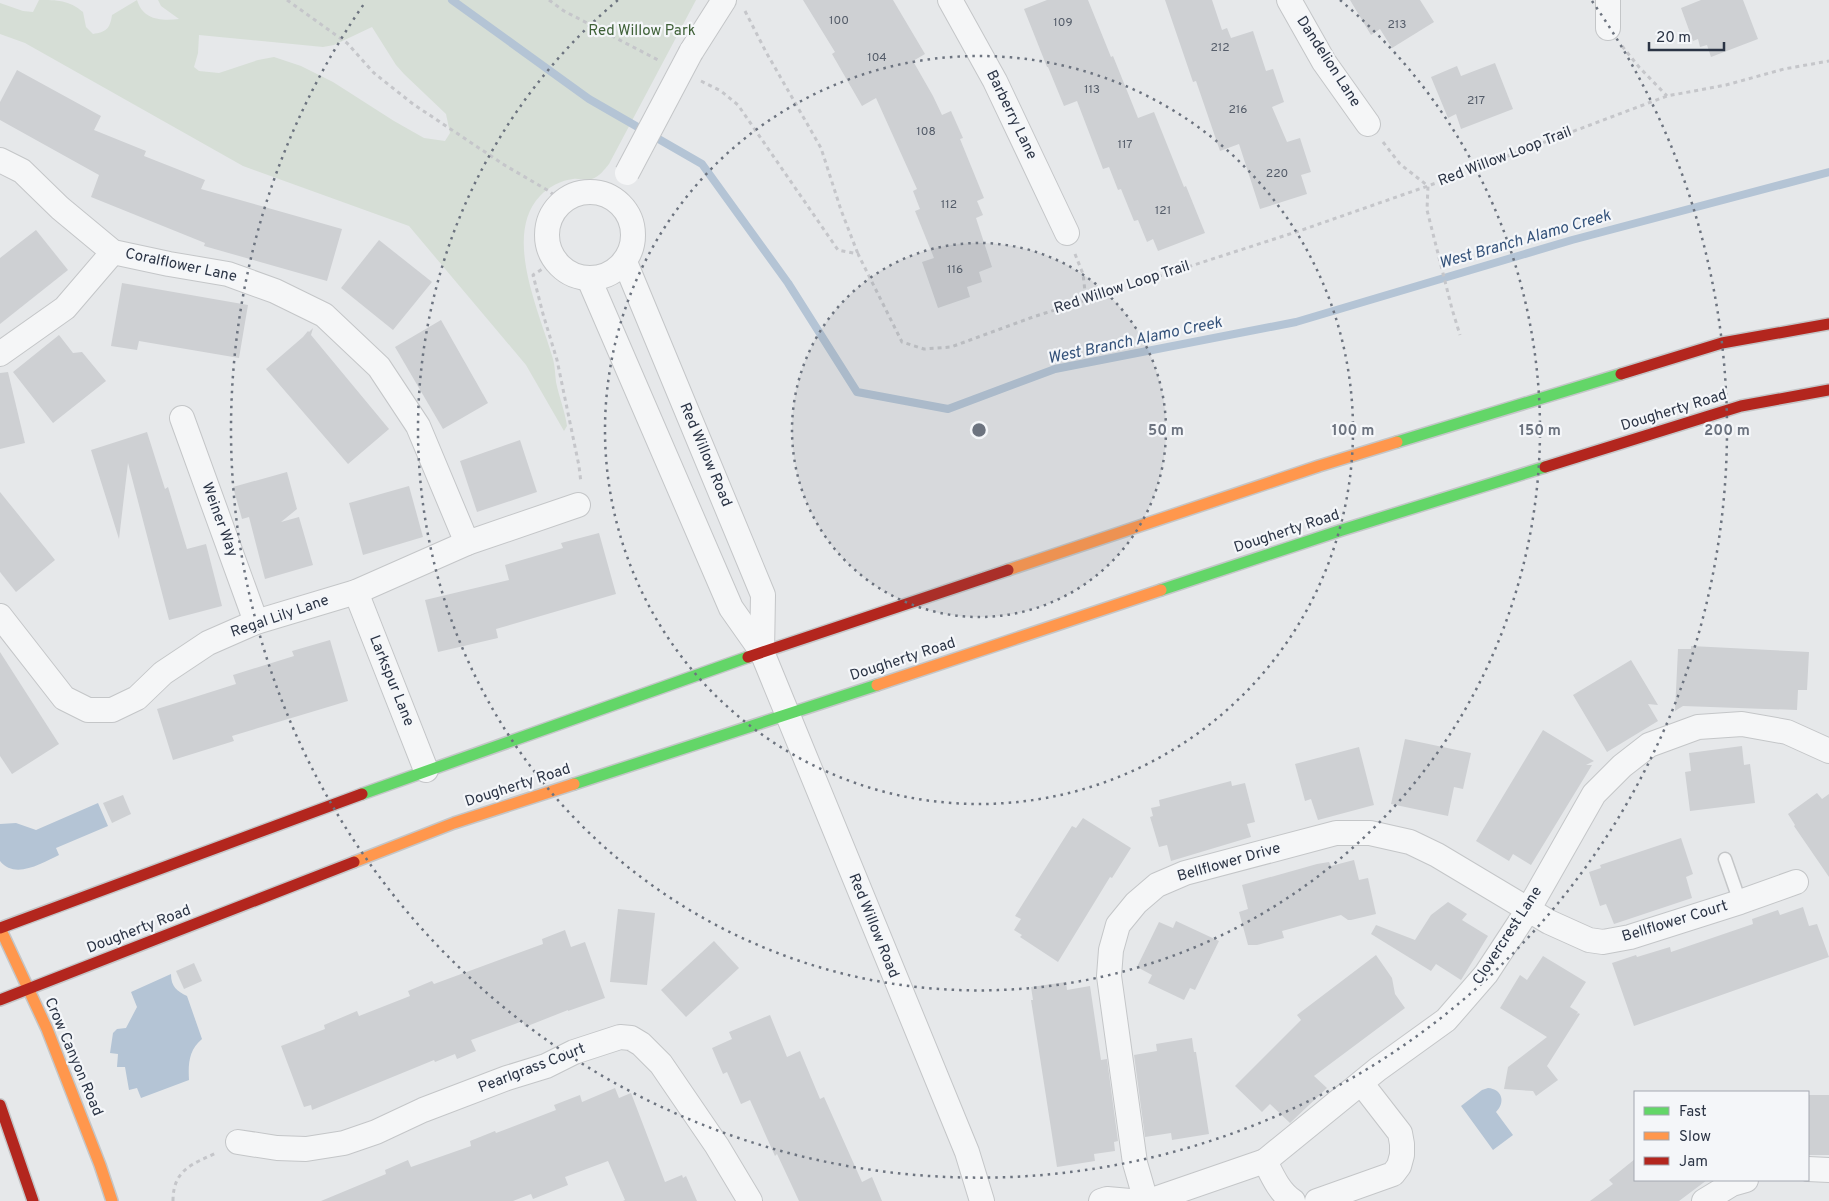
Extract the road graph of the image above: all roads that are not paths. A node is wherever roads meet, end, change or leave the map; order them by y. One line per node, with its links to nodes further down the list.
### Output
1 (950, 0): 9 (street, Barberry Lane)
2 (1289, 0): 6 (street, Dandelion Lane)
3 (1608, 0): 5 (street)
4 (733, 3): 8 (street, bridge)
5 (1608, 28)
6 (1368, 124)
7 (0, 160): 10 (street, Coralflower Lane)
8 (615, 199): 11 (street); 12 (street)
9 (1067, 233)
10 (113, 252): 14 (street); 18 (street, Coralflower Lane)
11 (625, 262): 12 (street); 22 (street, Red Willow Road)
12 (589, 279): 22 (street, Red Willow Road)
13 (1829, 324): 22 (main road)
14 (0, 354)
15 (1829, 390): 23 (main road, Dougherty Road)
16 (182, 418): 21 (street, Weiner Way)
17 (578, 505): 18 (street, Regal Lily Lane)
18 (467, 543): 19 (street, Regal Lily Lane)
19 (356, 592): 21 (street, Regal Lily Lane); 25 (street, Larkspur Lane)
20 (0, 616): 21 (street, Regal Lily Lane)
21 (256, 622)
22 (762, 652): 23 (street, Red Willow Road); 25 (main road)
23 (787, 715): 31 (main road, Dougherty Road); 43 (street, Red Willow Road)
24 (1829, 751): 29 (street, Clovercrest Lane)
25 (426, 770): 30 (main road)
26 (1725, 859): 28 (lane)
27 (1796, 882): 28 (street, Bellflower Court)
28 (1740, 902): 29 (street, Bellflower Court)
29 (1528, 910): 33 (street, Clovercrest Lane); 46 (street, Bellflower Drive)
30 (0, 928): 31 (main road, Crow Canyon Road)
31 (27, 989): 32 (main road, Dougherty Road); 41 (main road, Crow Canyon Road)
32 (0, 1000)
33 (1362, 1084): 36 (street, Clovercrest Lane); 48 (street)
34 (0, 1105): 40 (main road)
35 (238, 1142): 42 (street, Pearlgrass Court)
36 (1265, 1161): 46 (street, Clovercrest Lane); 47 (street)
37 (1809, 1169): 38 (street)
38 (1829, 1170)
39 (1742, 1181): 49 (street)
40 (32, 1201)
41 (112, 1201)
42 (750, 1201)
43 (982, 1201)
44 (1101, 1201): 45 (street)
45 (1130, 1201)
46 (1147, 1201)
47 (1293, 1201)
48 (1317, 1201)
49 (1704, 1201)

